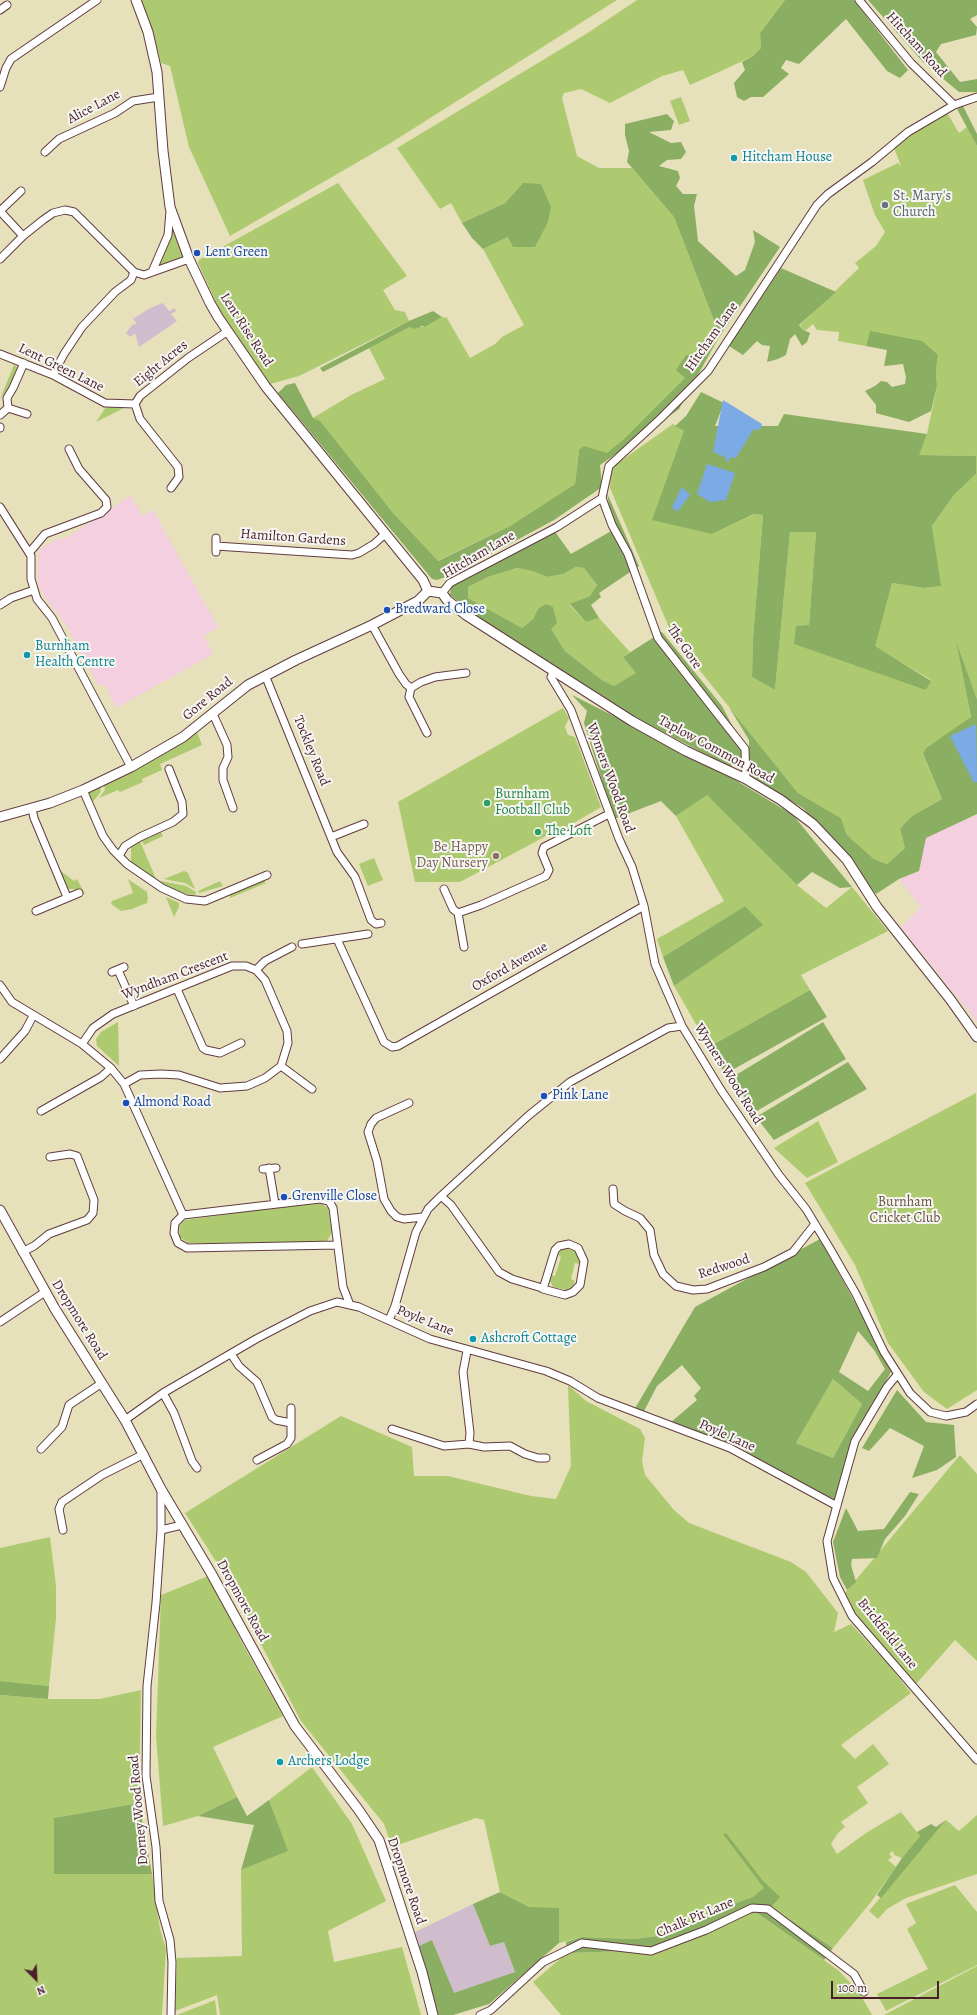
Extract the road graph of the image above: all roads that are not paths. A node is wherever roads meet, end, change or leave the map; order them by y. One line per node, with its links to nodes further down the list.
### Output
1 (97, 0): 6 (street)
2 (136, 0): 7 (street, Lent Rise Road)
3 (859, 0): 9 (street, Hitcham Road)
4 (7, 5): 5 (street)
5 (0, 10)
6 (0, 87)
7 (159, 97): 10 (street, Alice Lane); 12 (street, Lent Rise Road)
8 (977, 97): 9 (street, Hitcham Lane)
9 (954, 105): 28 (street, Hitcham Lane)
10 (45, 152)
11 (21, 191): 13 (street)
12 (170, 207): 14 (street, Lent Rise Road); 17 (street)
13 (23, 236): 15 (street); 16 (street)
14 (189, 258): 17 (street); 18 (street, Lent Rise Road)
15 (0, 259)
16 (134, 272): 17 (street); 21 (street)
17 (152, 272)
18 (228, 331): 22 (street, Eight Acres); 30 (street, Lent Rise Road)
19 (0, 354): 20 (street, Lent Green Lane)
20 (24, 363): 21 (street, Lent Green Lane); 23 (street)
21 (53, 375): 22 (street, Lent Green Lane)
22 (136, 404): 27 (street, Eight Acres)
23 (8, 408): 24 (street); 25 (street)
24 (27, 414)
25 (0, 415)
26 (69, 449): 32 (street)
27 (171, 488)
28 (602, 498): 35 (street, Hitcham Lane); 46 (street, The Gore)
29 (0, 507): 32 (street)
30 (385, 534): 31 (street, Hamilton Gardens); 34 (street, Lent Rise Road)
31 (216, 545)
32 (29, 553): 33 (street)
33 (34, 590): 36 (street); 44 (street)
34 (428, 591): 35 (street); 37 (street, Gore Road)
35 (442, 593): 38 (street, Taplow Common Road)
36 (0, 605)
37 (372, 625): 40 (street, Gore Road); 41 (street)
38 (553, 672): 46 (street, Taplow Common Road); 50 (street, Wymers Wood Road)
39 (466, 673): 41 (street)
40 (265, 675): 42 (street, Gore Road); 53 (street, Tockley Road)
41 (411, 688): 43 (street)
42 (213, 714): 44 (street, Gore Road); 48 (street)
43 (427, 733)
44 (131, 767): 47 (street, Gore Road)
45 (169, 769): 54 (street)
46 (746, 779): 77 (street, Taplow Common Road)
47 (83, 790): 49 (street, Gore Road); 54 (street)
48 (233, 808)
49 (32, 809): 51 (street, Gore Road); 58 (street)
50 (609, 814): 59 (street, Wymers Wood Road); 61 (street)
51 (0, 817)
52 (364, 824): 53 (street)
53 (332, 837): 62 (street, Tockley Road)
54 (119, 856): 55 (street)
55 (267, 875)
56 (444, 889): 61 (street)
57 (79, 893): 58 (street)
58 (67, 897): 60 (street)
59 (644, 906): 64 (street, Oxford Avenue); 73 (street, Wymers Wood Road)
60 (36, 911)
61 (458, 913): 67 (street)
62 (381, 923)
63 (368, 934): 64 (street)
64 (337, 939): 65 (street)
65 (302, 944)
66 (292, 947): 69 (street)
67 (464, 947)
68 (118, 969): 72 (street)
69 (256, 970): 71 (street, Wyndham Crescent); 81 (street)
70 (0, 985): 74 (street)
71 (178, 989): 72 (street, Wyndham Crescent); 78 (street)
72 (134, 1006): 79 (street, Wyndham Crescent)
73 (675, 1011): 75 (street, Wymers Wood Road); 76 (street)
74 (33, 1016): 79 (street); 80 (street)
75 (682, 1026): 76 (street); 95 (street, Wymers Wood Road)
76 (668, 1028): 90 (street)
77 (977, 1037)
78 (241, 1043)
79 (82, 1044): 82 (street)
80 (0, 1059)
81 (281, 1066): 83 (street); 84 (street)
82 (111, 1068): 83 (street); 86 (street)
83 (124, 1084): 93 (street)
84 (312, 1089)
85 (409, 1103): 94 (street)
86 (41, 1111)
87 (50, 1157): 97 (street)
88 (270, 1169): 91 (street)
89 (613, 1190): 95 (street, Redwood)
90 (442, 1196): 94 (street); 99 (street)
91 (275, 1204): 93 (street); 96 (street)
92 (0, 1211): 97 (street, Dropmore Road)
93 (183, 1215): 96 (street)
94 (423, 1217): 103 (street)
95 (815, 1224): 107 (street, Wymers Wood Road)
96 (337, 1245): 98 (street)
97 (22, 1252): 100 (street, Dropmore Road)
98 (343, 1286): 101 (street); 102 (street)
99 (543, 1289): 99 (street)
100 (45, 1292): 104 (street); 108 (street, Dropmore Road)
101 (338, 1302): 102 (street, Poyle Lane); 106 (street)
102 (350, 1305): 103 (street, Poyle Lane)
103 (389, 1320): 105 (street, Poyle Lane)
104 (0, 1322)
105 (467, 1351): 115 (street); 122 (street, Poyle Lane)
106 (232, 1354): 109 (street); 113 (street)
107 (897, 1375): 110 (street, Wymers Wood Road); 122 (street, Brickfield Lane)
108 (102, 1383): 112 (street, Dropmore Road); 116 (street)
109 (163, 1394): 112 (street); 120 (street)
110 (977, 1404)
111 (291, 1408): 113 (street)
112 (125, 1420): 117 (street, Dropmore Road)
113 (291, 1423): 119 (street)
114 (392, 1429): 115 (street)
115 (469, 1444): 118 (street)
116 (41, 1449)
117 (144, 1454): 121 (street, Dropmore Road); 124 (street)
118 (546, 1458)
119 (257, 1460)
120 (197, 1468)
121 (161, 1489): 123 (street, Dropmore Road); 125 (street, Dorney Wood Road)
122 (837, 1506): 126 (street, Brickfield Lane)
123 (182, 1526): 125 (street); 129 (street, Dropmore Road)
124 (63, 1530)
125 (161, 1530): 128 (street, Dorney Wood Road)
126 (977, 1760)
127 (864, 1992): 130 (street, Chalk Pit Lane)
128 (171, 2015)
129 (433, 2015)
130 (480, 2015)

